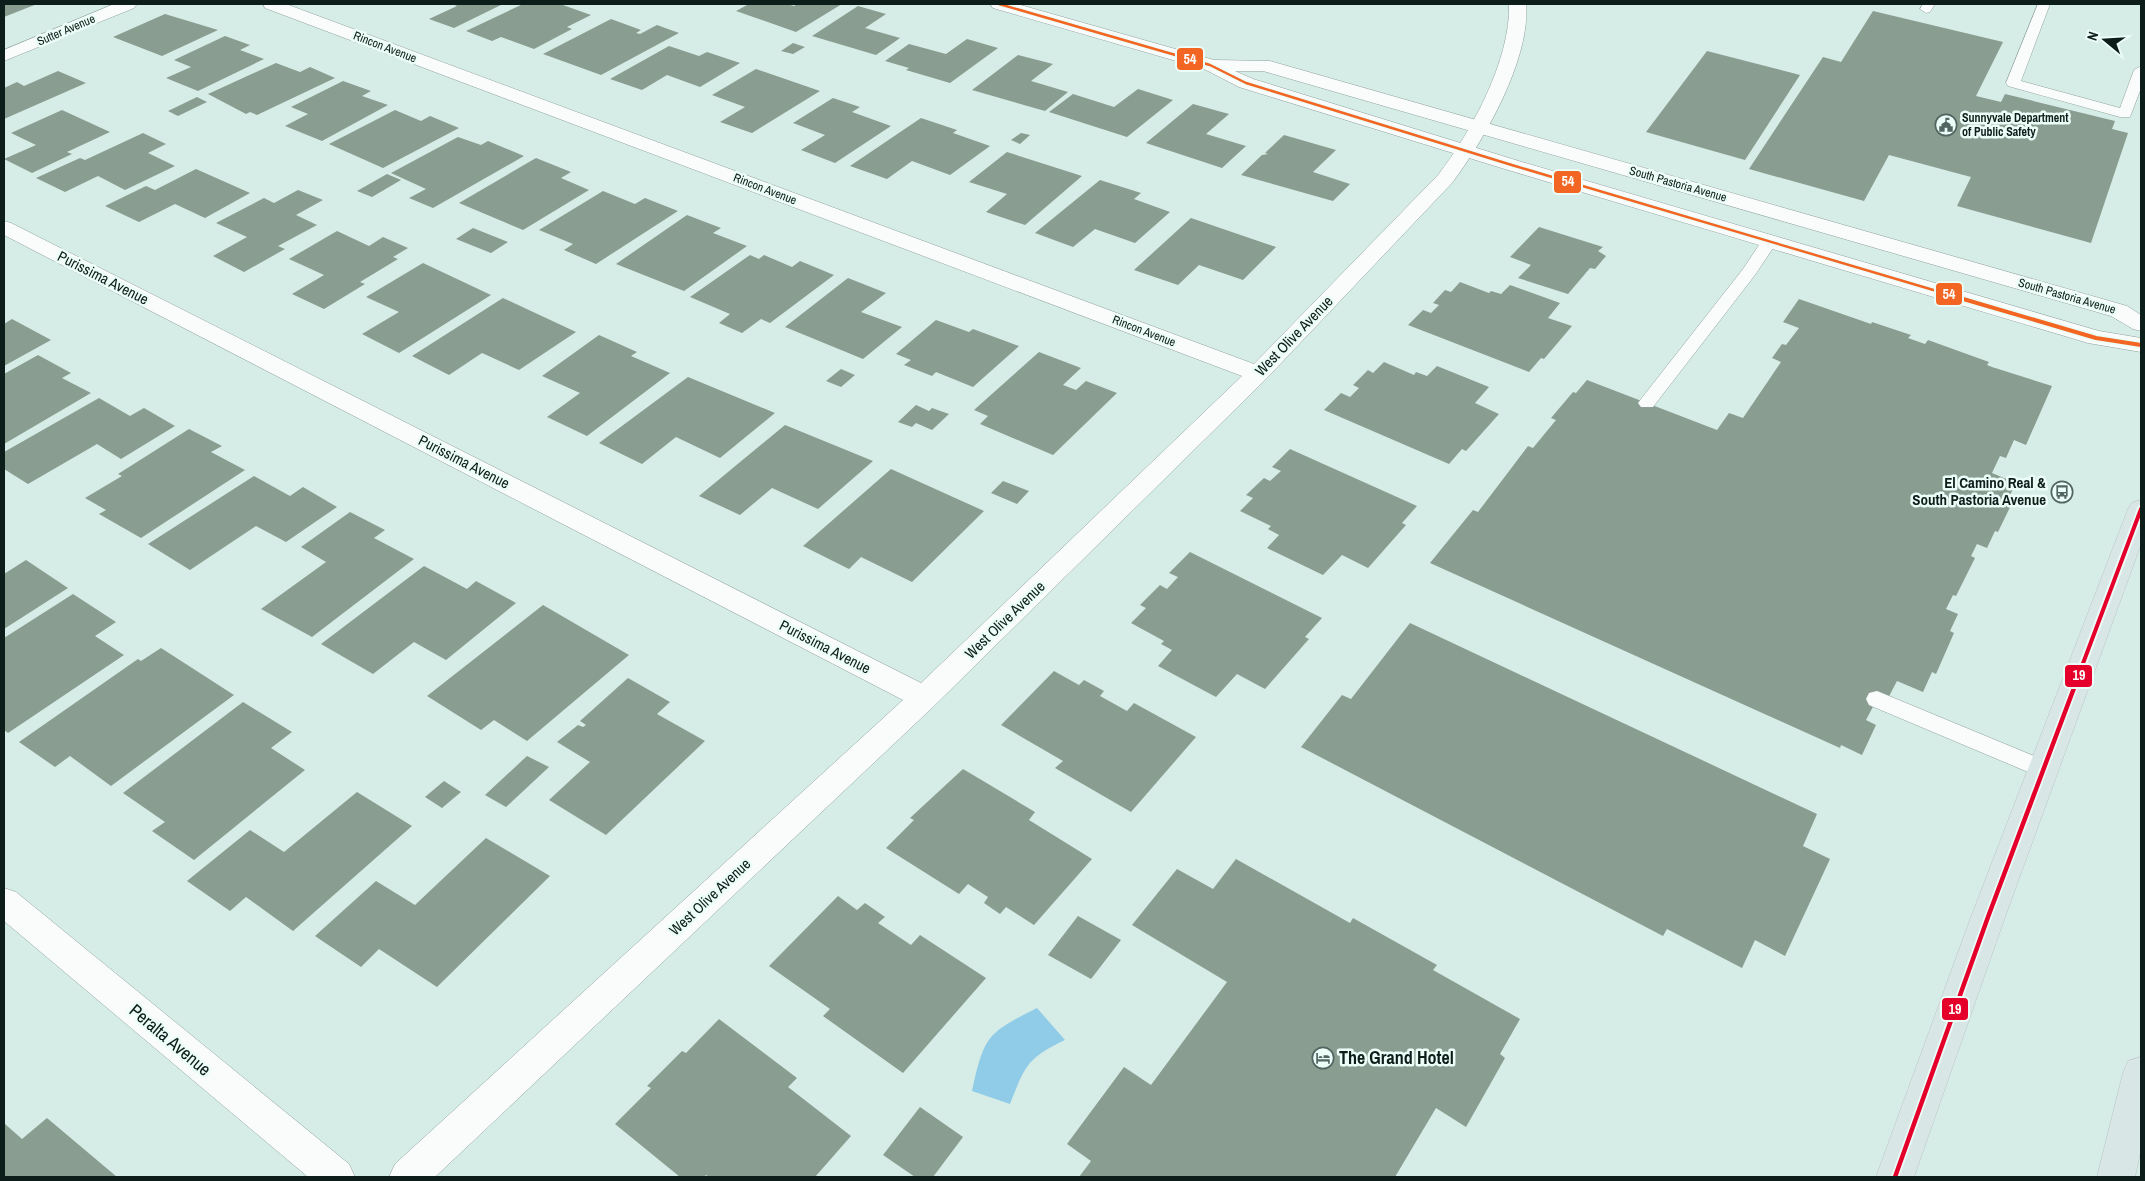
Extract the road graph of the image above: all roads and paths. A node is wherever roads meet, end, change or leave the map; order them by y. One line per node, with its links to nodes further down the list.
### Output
1 (128, 4): 6 (street, Sutter Avenue)
2 (271, 4): 15 (street, Rincon Avenue)
3 (999, 4): 7 (street, South Pastoria Avenue)
4 (1518, 4): 9 (street, West Olive Avenue)
5 (2044, 4): 8 (lane)
6 (4, 56)
7 (1210, 65): 9 (street, South Pastoria Avenue); 10 (street, South Pastoria Avenue)
8 (2141, 70)
9 (1482, 127): 10 (street, West Olive Avenue); 13 (street, South Pastoria Avenue)
10 (1467, 151): 12 (street, South Pastoria Avenue); 15 (street, West Olive Avenue)
11 (4, 227): 18 (street, Purissima Avenue)
12 (1769, 242): 14 (street, South Pastoria Avenue); 16 (lane)
13 (2141, 324)
14 (2141, 345)
15 (1258, 374): 18 (street, West Olive Avenue)
16 (1647, 403)
17 (2141, 509): 20 (main road)
18 (924, 698): 24 (street, West Olive Avenue)
19 (1877, 699): 20 (lane)
20 (2043, 769): 25 (main road)
21 (4, 902): 23 (street, Peralta Avenue)
22 (2141, 1073): 26 (main road)
23 (336, 1177)
24 (408, 1177)
25 (1895, 1177)
26 (2116, 1177)

